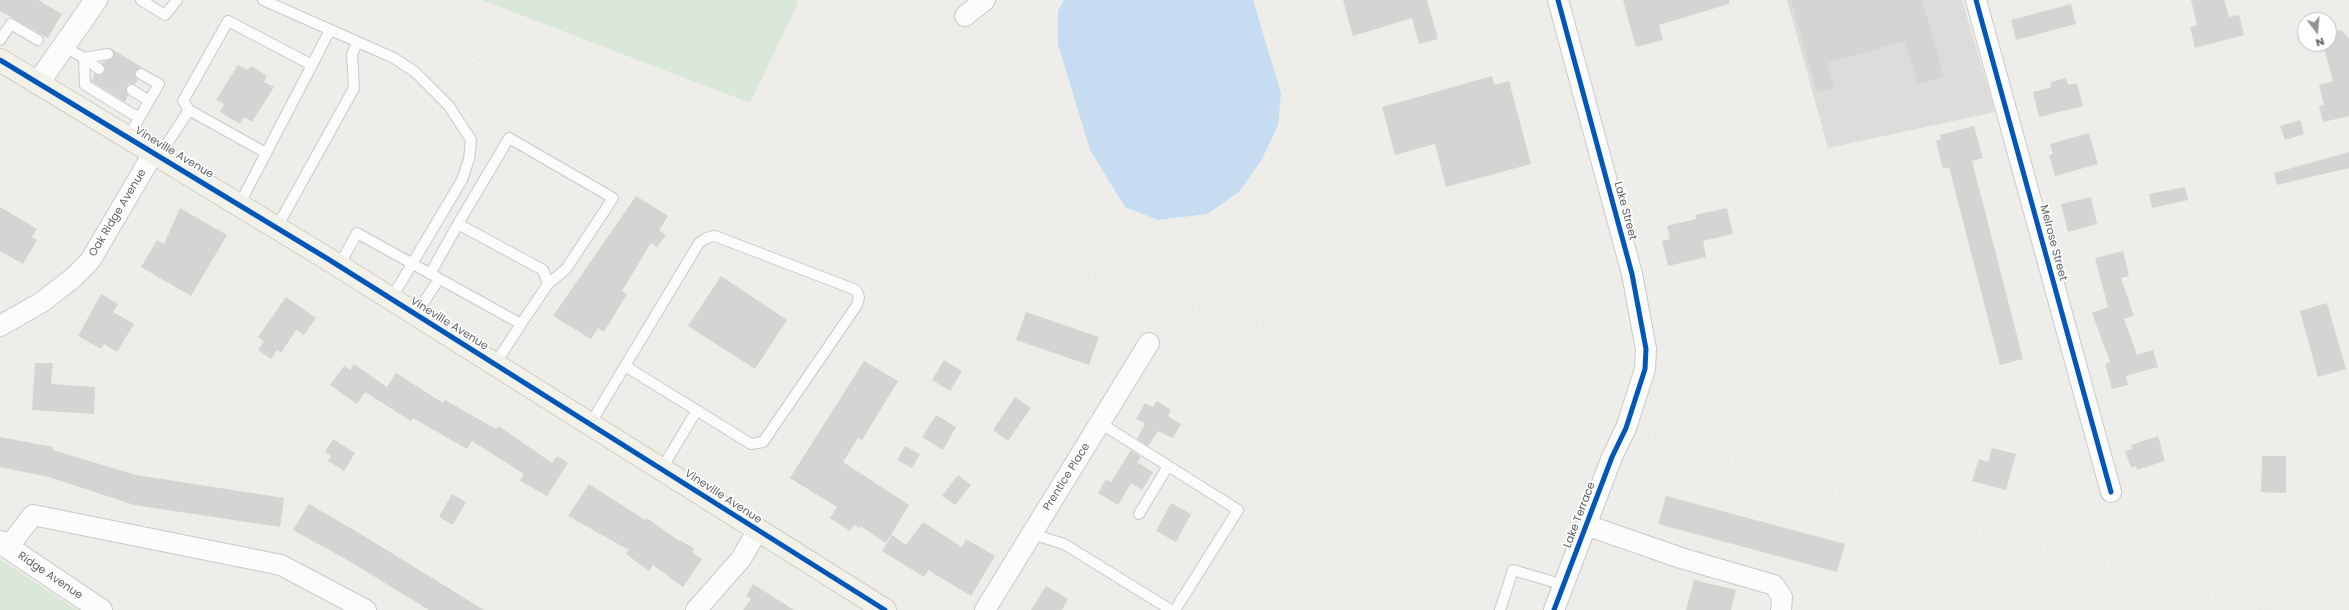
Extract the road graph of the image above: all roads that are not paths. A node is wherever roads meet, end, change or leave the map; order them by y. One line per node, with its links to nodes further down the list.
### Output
1 (141, 0): 2 (lane)
2 (177, 0)
3 (263, 0): 9 (lane)
4 (984, 0): 8 (street)
5 (1558, 0): 45 (street, Lake Street)
6 (1976, 0): 48 (street, Melrose Street)
7 (94, 1): 13 (street)
8 (965, 16)
9 (330, 30): 12 (lane); 17 (lane)
10 (0, 40): 11 (lane)
11 (38, 40)
12 (357, 42): 30 (lane); 31 (lane)
13 (63, 46): 15 (lane); 20 (street)
14 (108, 54): 15 (lane)
15 (84, 58): 18 (lane); 24 (lane)
16 (0, 60): 20 (main road, Vineville Avenue)
17 (312, 65): 23 (lane); 26 (lane)
18 (99, 69)
19 (141, 74): 22 (lane)
20 (38, 83): 25 (main road, Vineville Avenue)
21 (132, 90): 22 (lane)
22 (149, 101): 24 (lane)
23 (189, 110): 26 (lane); 27 (lane)
24 (139, 118): 25 (lane)
25 (128, 137): 27 (main road, Vineville Avenue)
26 (266, 153): 28 (lane)
27 (157, 154): 28 (main road, Vineville Avenue); 38 (street, Oak Ridge Avenue)
28 (239, 204): 30 (main road, Vineville Avenue)
29 (458, 224): 33 (lane); 34 (lane); 34 (lane)
30 (276, 227): 32 (main road, Vineville Avenue)
31 (412, 264): 32 (lane); 33 (lane); 35 (lane)
32 (339, 266): 35 (main road, Vineville Avenue)
33 (435, 276): 36 (lane); 37 (lane)
34 (548, 284): 37 (lane)
35 (391, 299): 36 (main road, Vineville Avenue)
36 (416, 314): 40 (main road, Vineville Avenue)
37 (521, 324): 40 (lane)
38 (0, 326)
39 (1149, 343): 43 (street, Prentice Place)
40 (495, 364): 44 (main road, Vineville Avenue)
41 (625, 366): 42 (lane); 42 (lane); 44 (lane)
42 (697, 410): 47 (lane)
43 (1100, 423): 46 (lane); 52 (street, Prentice Place)
44 (590, 424): 47 (main road, Vineville Avenue)
45 (1626, 428): 50 (street, Lake Terrace)
46 (1168, 466): 49 (lane); 61 (lane)
47 (661, 470): 51 (main road, Vineville Avenue)
48 (2111, 492)
49 (1139, 514)
50 (1586, 525): 54 (street, Lake Terrace); 64 (street)
51 (757, 531): 57 (street); 58 (main road, Vineville Avenue)
52 (1032, 534): 59 (street, Prentice Place); 60 (lane)
53 (4, 545): 55 (street, Ridge Avenue); 56 (street)
54 (1564, 585): 62 (lane); 63 (street, Lake Terrace)
55 (101, 610)
56 (366, 610)
57 (696, 610)
58 (885, 610)
59 (985, 610)
60 (1171, 610)
61 (1175, 610)
62 (1500, 610)
63 (1554, 610)
64 (1781, 610)

